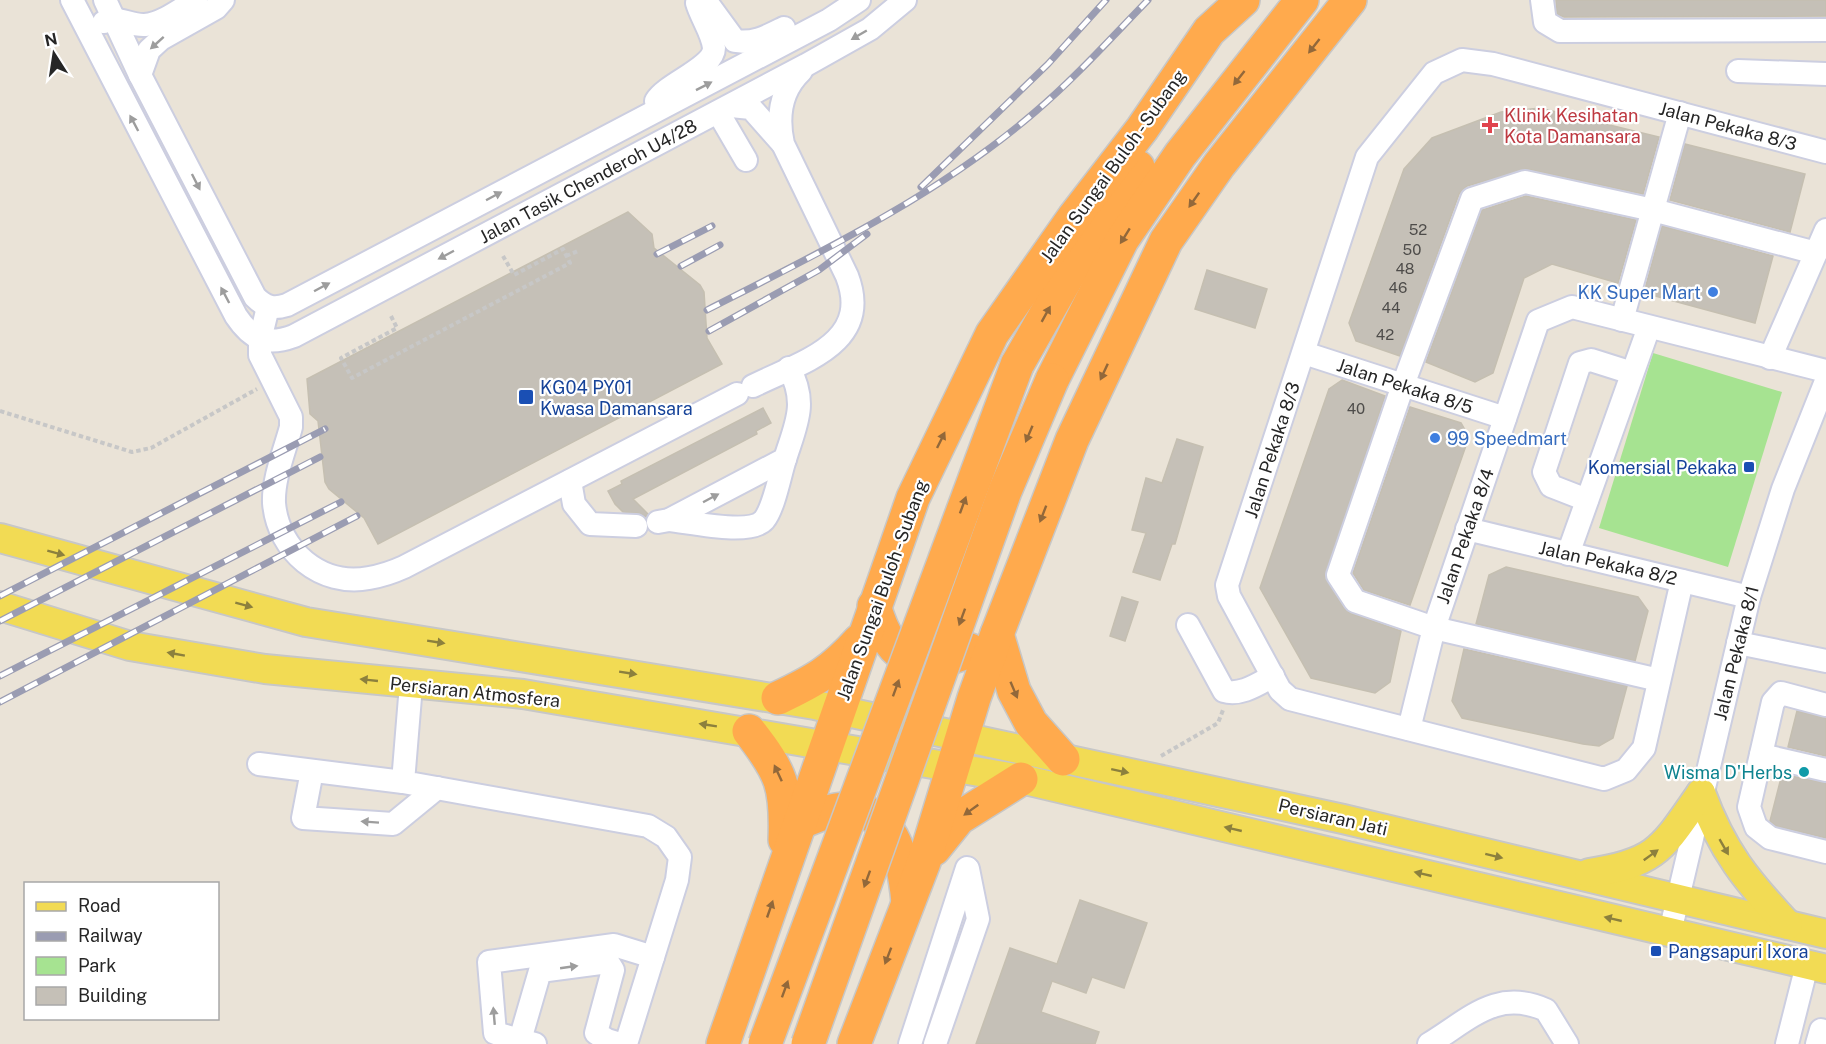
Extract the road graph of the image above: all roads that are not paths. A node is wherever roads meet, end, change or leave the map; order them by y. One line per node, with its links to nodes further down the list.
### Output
1 (72, 0): 16 (street)
2 (196, 0): 13 (street)
3 (223, 0): 20 (street, one-way to 20)
4 (696, 0): 23 (street)
5 (705, 0): 14 (street)
6 (859, 0): 14 (street, Jalan Tasik Chenderoh U4/28)
7 (906, 0): 17 (street, Jalan Tasik Chenderoh U4/28, one-way to 17)
8 (1243, 0): 52 (highway, Jalan Sungai Buloh - Subang, one-way to 8)
9 (1249, 0): 94 (highway, Jalan Sungai Buloh - Subang, one-way to 9, bridge)
10 (1302, 0): 95 (highway, one-way to 95, bridge)
11 (1350, 0): 55 (highway, one-way to 55)
12 (1542, 0): 15 (street)
13 (109, 9): 16 (street); 20 (street)
14 (829, 20): 23 (street, Jalan Tasik Chenderoh U4/28, one-way to 14)
15 (1826, 30)
16 (86, 31): 33 (street, one-way to 16)
17 (806, 66): 21 (street, Jalan Tasik Chenderoh U4/28); 24 (street)
18 (1738, 71): 19 (street)
19 (1826, 74)
20 (140, 75): 30 (street, one-way to 30)
21 (724, 109): 24 (street); 26 (street); 33 (street, Jalan Tasik Chenderoh U4/28, one-way to 33)
22 (1680, 113): 25 (street, Jalan Pekaka 8/3); 27 (street); 34 (street, Jalan Pekaka 8/3)
23 (647, 115): 30 (street, Jalan Tasik Chenderoh U4/28, one-way to 23)
24 (783, 144): 36 (street)
25 (1826, 152)
26 (746, 160)
27 (1653, 210): 29 (street); 31 (street); 40 (street)
28 (1826, 230): 29 (street)
29 (1816, 253): 35 (street)
30 (268, 307): 33 (street)
31 (1622, 320): 32 (street, Jalan Pekaka 8/4); 41 (street, Jalan Pekaka 8/4)
32 (1649, 327): 35 (street, Jalan Pekaka 8/4); 38 (street)
33 (260, 340): 43 (street)
34 (1304, 353): 40 (street, Jalan Pekaka 8/5); 58 (street, Jalan Pekaka 8/3)
35 (1770, 358): 37 (street, Jalan Pekaka 8/4)
36 (789, 368): 42 (street); 43 (street)
37 (1826, 371)
38 (1632, 373): 44 (street); 44 (street)
39 (1826, 381): 50 (street, Jalan Pekaka 8/1)
40 (1403, 385): 41 (street, Jalan Pekaka 8/5); 54 (street)
41 (1505, 418): 46 (street, Jalan Pekaka 8/4)
42 (785, 459): 42 (street, one-way to 42)
43 (570, 481): 45 (street)
44 (1587, 500): 48 (street)
45 (636, 526)
46 (1467, 529): 48 (street, Jalan Pekaka 8/2); 54 (street, Jalan Pekaka 8/4)
47 (0, 538): 61 (main road, one-way to 61)
48 (1568, 554): 49 (street, Jalan Pekaka 8/2)
49 (1682, 581): 50 (street, Jalan Pekaka 8/2); 59 (street, Jalan Pekaka 8/3)
50 (1749, 597): 56 (street, Jalan Pekaka 8/1)
51 (0, 606): 60 (main road, Persiaran Atmosfera, one-way to 51)
52 (869, 621): 55 (highway); 61 (highway); 63 (highway, Jalan Sungai Buloh - Subang)
53 (1188, 625): 58 (street)
54 (1434, 628): 59 (street); 64 (street, Jalan Pekaka 8/4)
55 (997, 634): 67 (highway); 69 (highway, one-way to 69)
56 (1738, 643): 57 (street); 76 (street, Jalan Pekaka 8/1)
57 (1826, 661)
58 (1273, 676): 64 (street, Jalan Pekaka 8/3)
59 (1659, 680): 64 (street, Jalan Pekaka 8/3)
60 (411, 685): 65 (main road, Persiaran Atmosfera, one-way to 60); 74 (street)
61 (778, 698): 63 (main road)
62 (1826, 705): 68 (street)
63 (838, 711): 66 (highway, Jalan Sungai Buloh - Subang); 67 (main road, Persiaran Jati)
64 (1409, 729)
65 (749, 732): 66 (main road, Persiaran Atmosfera); 80 (highway, one-way to 65)
66 (828, 745): 67 (main road, Persiaran Atmosfera); 77 (highway, Jalan Sungai Buloh - Subang)
67 (958, 752): 69 (main road, Persiaran Jati); 73 (main road, Persiaran Jati); 79 (highway)
68 (1761, 755): 71 (street); 78 (street)
69 (1063, 759): 81 (main road, Persiaran Jati, one-way to 81)
70 (259, 764): 72 (street)
71 (1826, 770)
72 (312, 771): 74 (street); 75 (street, one-way to 72)
73 (1021, 779): 79 (highway, one-way to 79); 85 (main road, Persiaran Jati, one-way to 73)
74 (403, 782): 75 (street)
75 (437, 788): 87 (street)
76 (1701, 794): 81 (main road, one-way to 76); 82 (street, Jalan Pekaka 8/1); 84 (main road, one-way to 84)
77 (801, 822): 80 (highway, Jalan Sungai Buloh - Subang); 83 (highway)
78 (1826, 852)
79 (924, 862): 83 (highway)
80 (783, 872): 93 (highway, Jalan Sungai Buloh - Subang, one-way to 80)
81 (1575, 875): 82 (main road, Persiaran Jati)
82 (1678, 897): 84 (main road, Persiaran Jati); 85 (street, Jalan Pekaka 8/1)
83 (909, 903): 96 (highway, one-way to 96)
84 (1789, 925): 86 (main road, Persiaran Jati)
85 (1670, 932): 88 (main road, Persiaran Jati)
86 (1826, 934)
87 (653, 957): 90 (street, one-way to 87); 92 (street)
88 (1816, 967): 101 (street)
89 (1826, 1032): 102 (street)
90 (528, 1042): 91 (street, one-way to 91)
91 (620, 1044)
92 (626, 1044)
93 (723, 1044)
94 (765, 1044)
95 (808, 1044)
96 (854, 1044)
97 (910, 1044): 98 (street)
98 (935, 1044)
99 (1429, 1044): 100 (street)
100 (1567, 1044)
101 (1787, 1044)
102 (1817, 1044)

